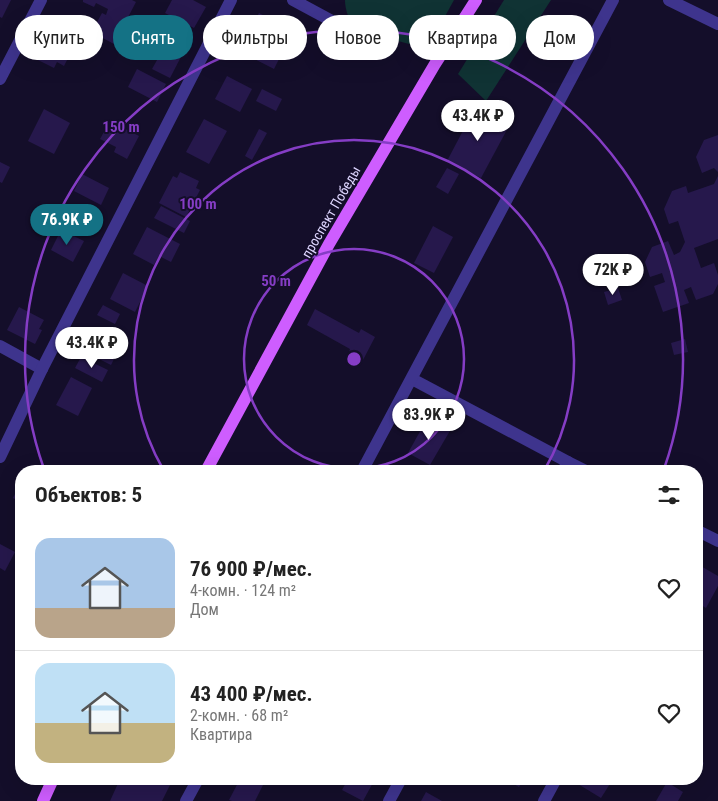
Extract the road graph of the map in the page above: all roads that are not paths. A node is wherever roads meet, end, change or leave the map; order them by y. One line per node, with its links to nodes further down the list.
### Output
1 (41, 0): 9 (street)
2 (231, 0): 11 (street)
3 (293, 0): 7 (street)
4 (476, 0): 14 (main road, проспект Победы)
5 (613, 0): 12 (street)
6 (669, 0): 8 (street)
7 (321, 15)
8 (718, 24)
9 (0, 79)
10 (0, 346): 11 (street)
11 (42, 369): 13 (street)
12 (412, 379): 15 (street); 16 (street)
13 (0, 457)
14 (209, 465)
15 (365, 465)
16 (562, 465)
17 (703, 534): 18 (street)
18 (718, 542)
19 (50, 785): 24 (main road)
20 (196, 785): 23 (street)
21 (398, 785): 25 (street)
22 (553, 785): 26 (street)
23 (190, 800)
24 (43, 801)
25 (389, 801)
26 (544, 801)

